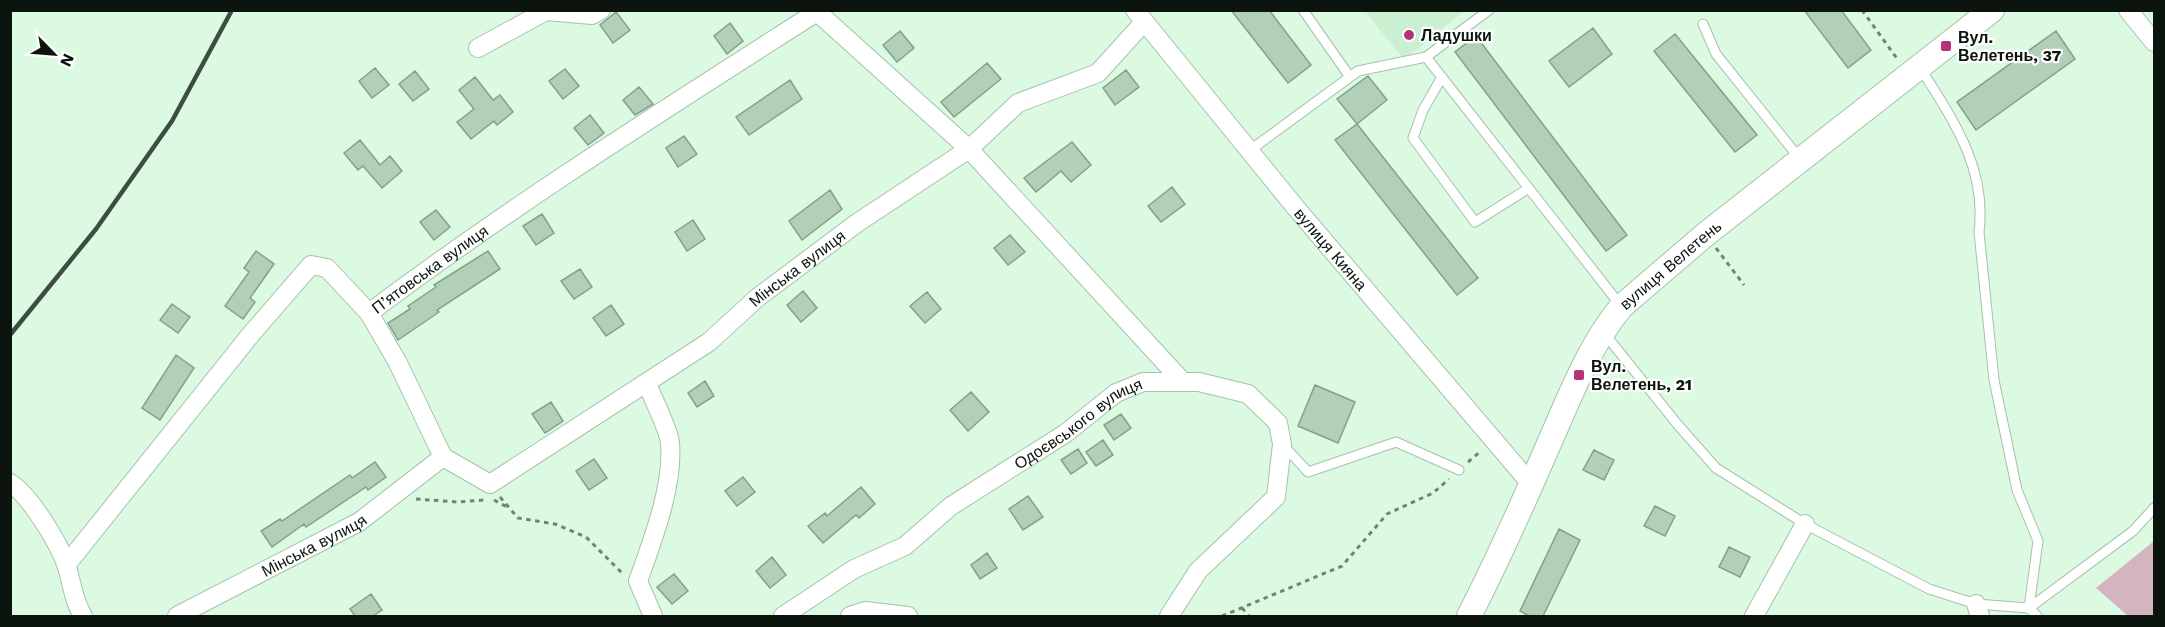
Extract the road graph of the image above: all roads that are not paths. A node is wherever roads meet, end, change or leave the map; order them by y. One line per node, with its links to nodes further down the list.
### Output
1 (600, 10): 10 (street)
2 (1302, 10): 13 (lane)
3 (1489, 10): 11 (lane)
4 (1992, 10): 12 (street, вулиця Велетень)
5 (2128, 10): 9 (street)
6 (817, 11): 15 (street); 20 (street, П’ятовська вулиця)
7 (1140, 16): 15 (street, Мінська вулиця); 16 (street, вулиця Кияна)
8 (1703, 24): 17 (lane)
9 (2154, 42)
10 (478, 48)
11 (1426, 57): 13 (lane); 14 (lane)
12 (1914, 71): 17 (street, вулиця Велетень); 32 (lane)
13 (1350, 77): 16 (lane)
14 (1442, 77): 18 (lane); 18 (lane)
15 (969, 149): 22 (street); 23 (street, Мінська вулиця)
16 (1250, 150): 28 (street, вулиця Кияна)
17 (1800, 159): 19 (street, вулиця Велетень)
18 (1529, 188): 19 (lane)
19 (1622, 306): 21 (street, вулиця Велетень)
20 (369, 313): 25 (street); 31 (street, П’ятовська вулиця)
21 (1604, 332): 28 (street, вулиця Велетень); 30 (lane)
22 (1183, 382): 24 (street, Одоєвського вулиця); 37 (street, Одоєвського вулиця)
23 (646, 383): 25 (street, Мінська вулиця); 36 (street)
24 (1282, 444): 26 (lane); 40 (street, Одоєвського вулиця)
25 (443, 457): 35 (street, Мінська вулиця)
26 (1459, 470)
27 (10, 483): 31 (street)
28 (1531, 484): 41 (street, вулиця Велетень)
29 (2154, 508): 32 (lane)
30 (1805, 524): 33 (lane); 42 (street)
31 (66, 564): 34 (street)
32 (2029, 608): 33 (lane); 43 (lane)
33 (1978, 610)
34 (83, 616)
35 (177, 616)
36 (653, 616)
37 (783, 616)
38 (850, 616): 39 (street)
39 (908, 616)
40 (1169, 616)
41 (1468, 616)
42 (1754, 616)
43 (2037, 616)

